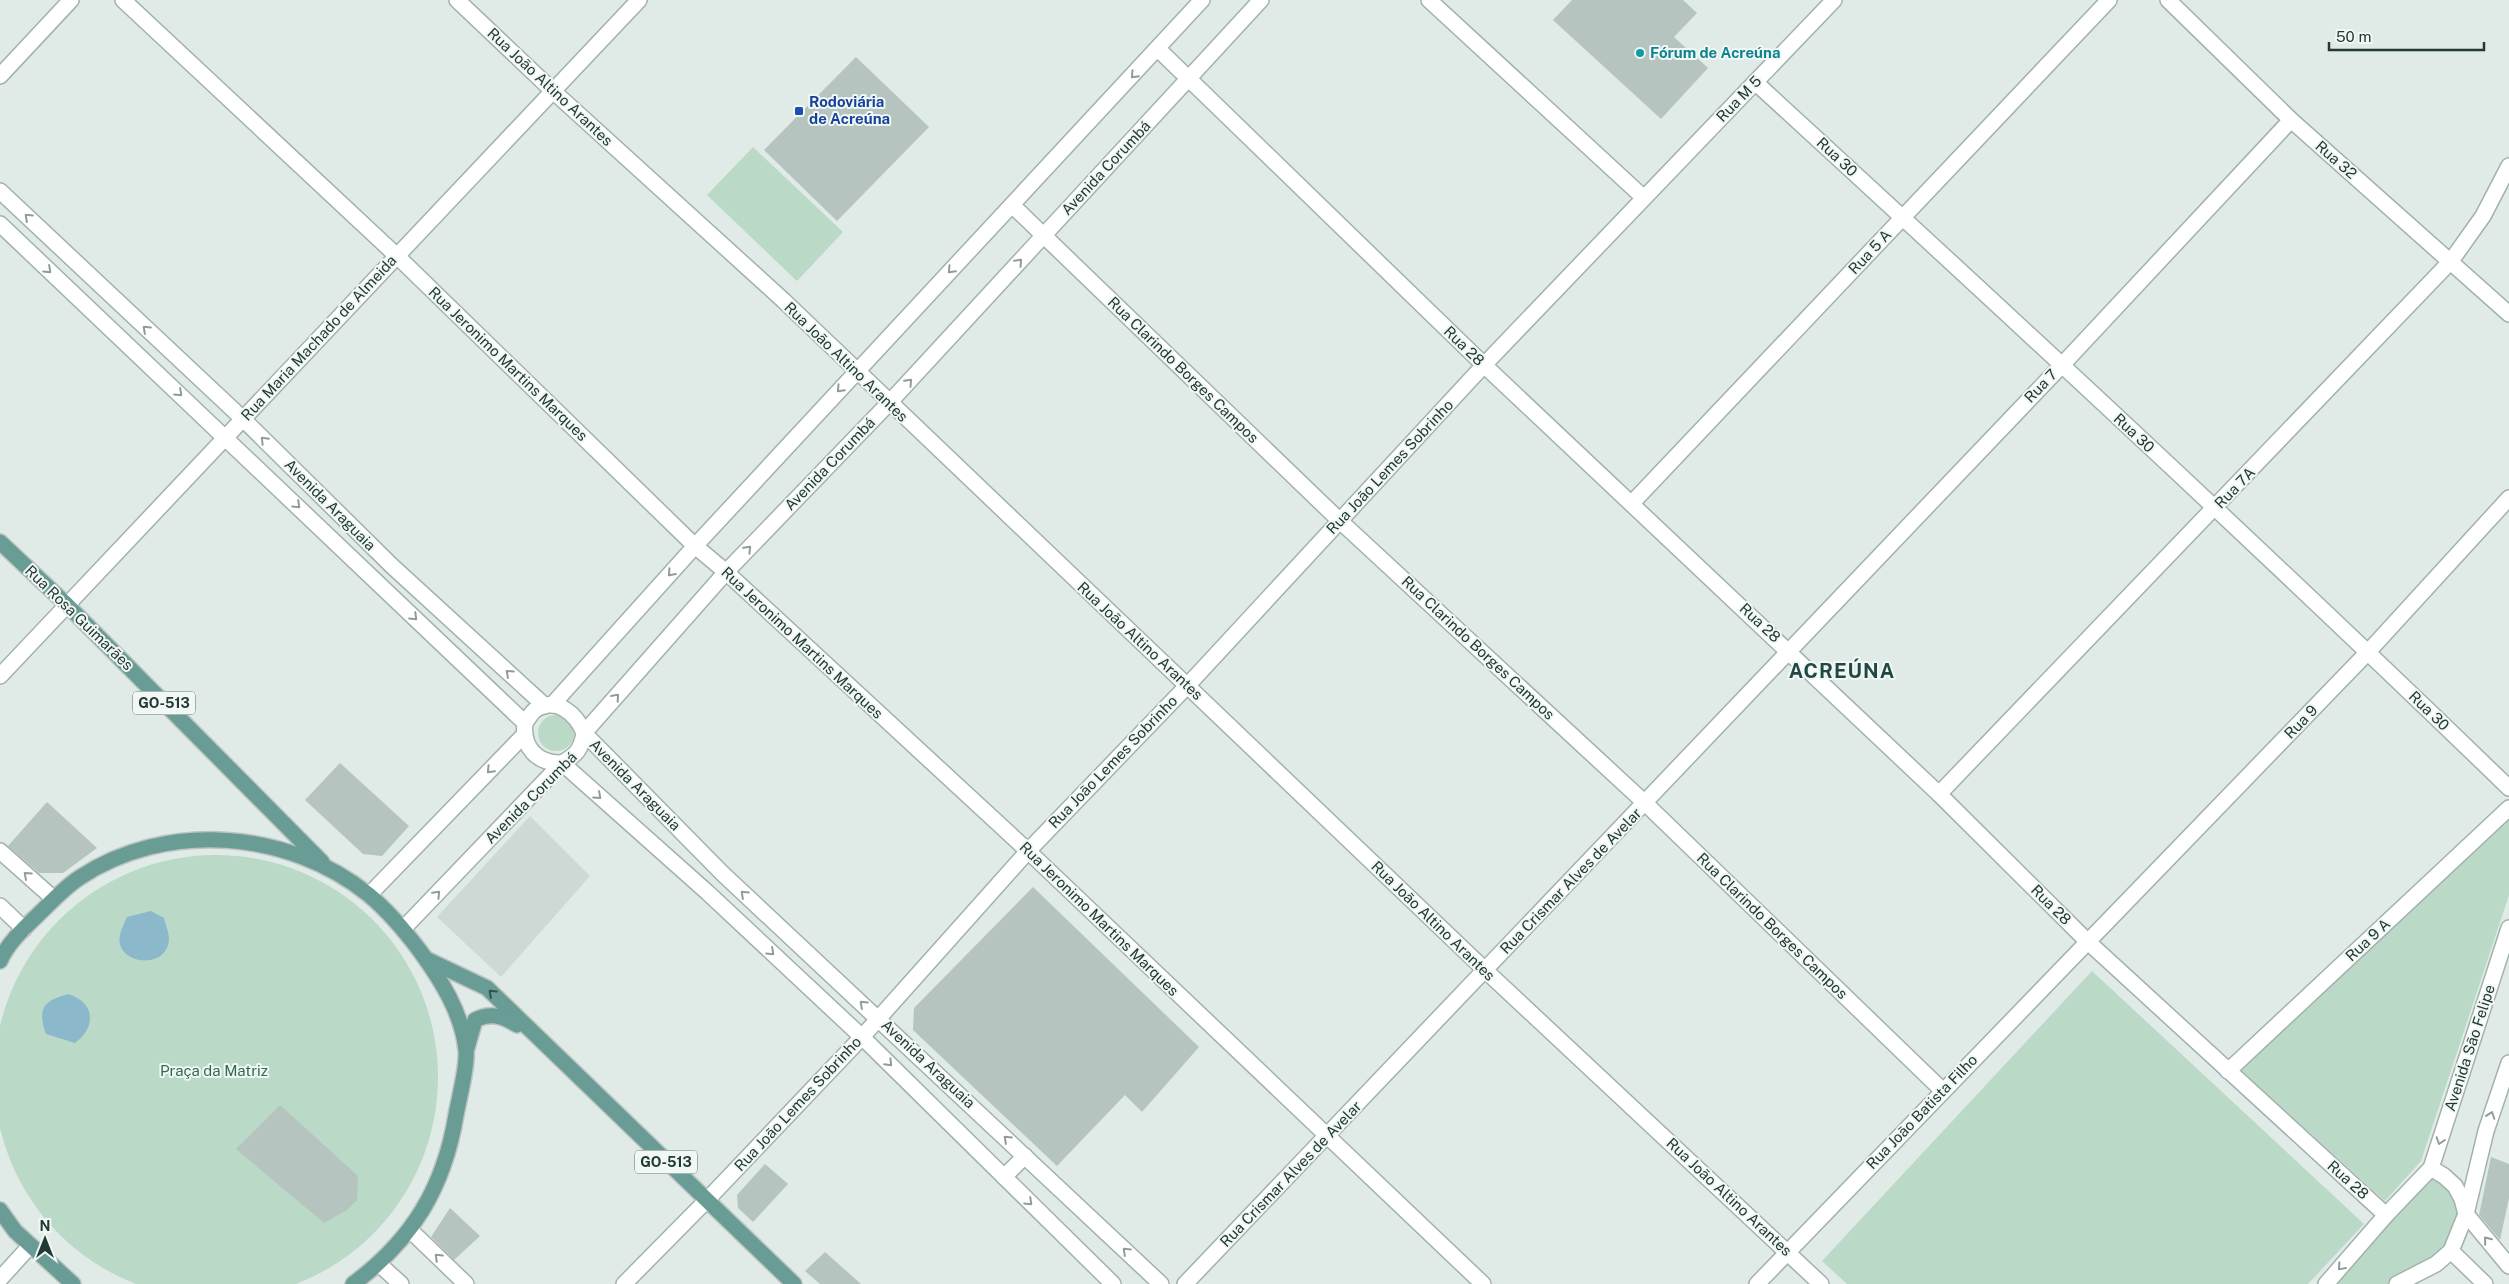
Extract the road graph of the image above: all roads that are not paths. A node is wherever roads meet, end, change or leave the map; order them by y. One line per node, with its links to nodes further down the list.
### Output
1 (71, 0): 12 (street)
2 (123, 0): 24 (street, Rua Jeronimo Martins Marques)
3 (457, 0): 15 (street, Rua João Altino Arantes)
4 (639, 0): 15 (street, Rua Maria Machado de Almeida)
5 (1202, 0): 11 (street)
6 (1261, 0): 13 (street, Avenida Corumbá)
7 (1429, 0): 19 (street)
8 (1834, 0): 14 (street, Rua M 5)
9 (2108, 0): 21 (street, Rua 5 A)
10 (2168, 0): 16 (street, Rua 32)
11 (1158, 49): 13 (street, Rua 28); 20 (street, one-way to 20)
12 (0, 76)
13 (1188, 79): 23 (street, Avenida Corumbá); 29 (street, Rua 28)
14 (1755, 82): 19 (street, Rua M 5); 21 (street, Rua 30)
15 (553, 91): 24 (street, Rua Maria Machado de Almeida); 31 (street, Rua João Altino Arantes)
16 (2291, 120): 25 (street, Rua 32); 30 (street, Rua 7)
17 (2509, 166): 25 (street, Rua 7A)
18 (0, 191): 26 (street, Avenida Araguaia, one-way to 18)
19 (1644, 198): 29 (street, Rua João Lemes Sobrinho)
20 (1012, 205): 23 (street, Rua Clarindo Borges Campos); 31 (street, one-way to 31)
21 (1903, 217): 30 (street, Rua 30); 36 (street, Rua 5 A)
22 (0, 224): 27 (street, Avenida Araguaia, one-way to 27)
23 (1044, 236): 32 (street, Avenida Corumbá, one-way to 23); 38 (street, Rua Clarindo Borges Campos)
24 (397, 256): 33 (street, Rua Maria Machado de Almeida); 40 (street, Rua Jeronimo Martins Marques)
25 (2451, 261): 28 (street, Rua 32); 37 (street, Rua 7A)
26 (97, 282): 27 (street); 33 (street, Avenida Araguaia, one-way to 26)
27 (79, 299): 34 (street, Avenida Araguaia, one-way to 34)
28 (2509, 314)
29 (1484, 365): 36 (street, Rua 28); 38 (street, Rua João Lemes Sobrinho)
30 (2062, 365): 37 (street, Rua 30); 45 (street, Rua 7)
31 (856, 372): 32 (street, Rua João Altino Arantes); 40 (street, one-way to 40)
32 (889, 403): 42 (street, Avenida Corumbá, one-way to 32); 48 (street, Rua João Altino Arantes)
33 (243, 419): 34 (street, Rua Maria Machado de Almeida); 41 (street, Avenida Araguaia, one-way to 33)
34 (226, 437): 43 (street, Avenida Araguaia, one-way to 43); 44 (street, Rua Maria Machado de Almeida)
35 (2509, 498): 46 (street, Rua 9)
36 (1632, 503): 45 (street, Rua 28)
37 (2215, 509): 46 (street, Rua 30); 54 (street, Rua 7A)
38 (1340, 520): 48 (street, Rua João Lemes Sobrinho); 55 (street, Rua Clarindo Borges Campos)
39 (0, 542): 44 (main road, Rua Rosa Guimarães / GO-513)
40 (695, 546): 42 (street, Rua Jeronimo Martins Marques); 49 (street, one-way to 49)
41 (392, 566): 43 (street); 49 (street, Avenida Araguaia, one-way to 41)
42 (726, 572): 51 (street, Avenida Corumbá, one-way to 42); 58 (street, Rua Jeronimo Martins Marques)
43 (378, 582): 50 (street, Avenida Araguaia, one-way to 50)
44 (68, 605): 47 (street, Rua Maria Machado de Almeida); 59 (main road, Rua Rosa Guimarães / GO-513)
45 (1790, 651): 54 (street, Rua 28); 55 (street, Rua Crismar Alves de Avelar)
46 (2368, 652): 53 (street, Rua 30); 68 (street, Rua 9)
47 (0, 676)
48 (1187, 686): 58 (street, Rua João Lemes Sobrinho); 71 (street, Rua João Altino Arantes)
49 (548, 706): 50 (street); 51 (street, Avenida Araguaia)
50 (524, 729): 52 (street, Avenida Araguaia); 62 (street, one-way to 62)
51 (584, 733): 52 (street, Avenida Corumbá); 60 (street, Avenida Araguaia)
52 (562, 763): 61 (street, Avenida Araguaia, one-way to 61); 67 (street, Avenida Corumbá, one-way to 52)
53 (2509, 788)
54 (1939, 794): 68 (street, Rua 28)
55 (1645, 803): 71 (street, Rua Crismar Alves de Avelar); 78 (street, Rua Clarindo Borges Campos)
56 (2509, 808): 77 (street, Rua 9 A)
57 (0, 851): 63 (street, one-way to 57)
58 (1028, 851): 72 (street, Rua João Lemes Sobrinho); 79 (street, Rua Jeronimo Martins Marques)
59 (326, 867): 62 (main road); 63 (main road)
60 (723, 874): 61 (street); 72 (street, Avenida Araguaia, one-way to 60)
61 (707, 892): 73 (street, Avenida Araguaia, one-way to 73)
62 (370, 895): 67 (main road)
63 (54, 899): 66 (main road)
64 (0, 906): 66 (street)
65 (2509, 928): 81 (street, Avenida São Felipe, one-way to 81)
66 (24, 929): 70 (main road)
67 (403, 929): 69 (main road)
68 (2087, 941): 77 (street, Rua 28); 78 (street, Rua João Batista Filho)
69 (426, 959): 74 (main road, GO-513, one-way to 69); 75 (main road)
70 (0, 961)
71 (1486, 971): 79 (street, Rua Crismar Alves de Avelar); 90 (street, Rua João Altino Arantes)
72 (878, 1018): 73 (street, Rua João Lemes Sobrinho); 80 (street, Avenida Araguaia, one-way to 72)
73 (862, 1037): 82 (street, Avenida Araguaia, one-way to 82); 83 (street, Rua João Lemes Sobrinho)
74 (539, 1040): 75 (main road, GO-513); 83 (main road, GO-513)
75 (466, 1051): 87 (main road)
76 (2509, 1063): 85 (street, one-way to 76)
77 (2228, 1071): 86 (street, Rua 28)
78 (1943, 1091): 90 (street, Rua João Batista Filho)
79 (1328, 1136): 102 (street, Rua Crismar Alves de Avelar); 103 (street, Rua Jeronimo Martins Marques)
80 (1025, 1156): 82 (street); 101 (street, Avenida Araguaia, one-way to 80)
81 (2431, 1168): 85 (street); 86 (street, Avenida São Felipe)
82 (1004, 1177): 100 (street, Avenida Araguaia, one-way to 100)
83 (706, 1202): 98 (street, Rua João Lemes Sobrinho); 99 (main road, GO-513)
84 (0, 1210): 88 (main road)
85 (2466, 1214): 89 (street); 92 (street, one-way to 85)
86 (2386, 1215): 106 (street, Avenida São Felipe, one-way to 106)
87 (410, 1230): 91 (main road); 97 (street, one-way to 87)
88 (30, 1246): 93 (street); 94 (main road)
89 (2451, 1251): 107 (street); 108 (street)
90 (1788, 1252): 104 (street, Rua João Batista Filho); 105 (street, Rua João Altino Arantes)
91 (379, 1264): 95 (main road); 96 (street)
92 (2509, 1266)
93 (0, 1279)
94 (67, 1283)
95 (353, 1284)
96 (401, 1284)
97 (466, 1284)
98 (624, 1284)
99 (794, 1284)
100 (1113, 1284)
101 (1161, 1284)
102 (1185, 1284)
103 (1484, 1284)
104 (1758, 1284)
105 (1821, 1284)
106 (2326, 1284)
107 (2397, 1284)
108 (2486, 1284)

